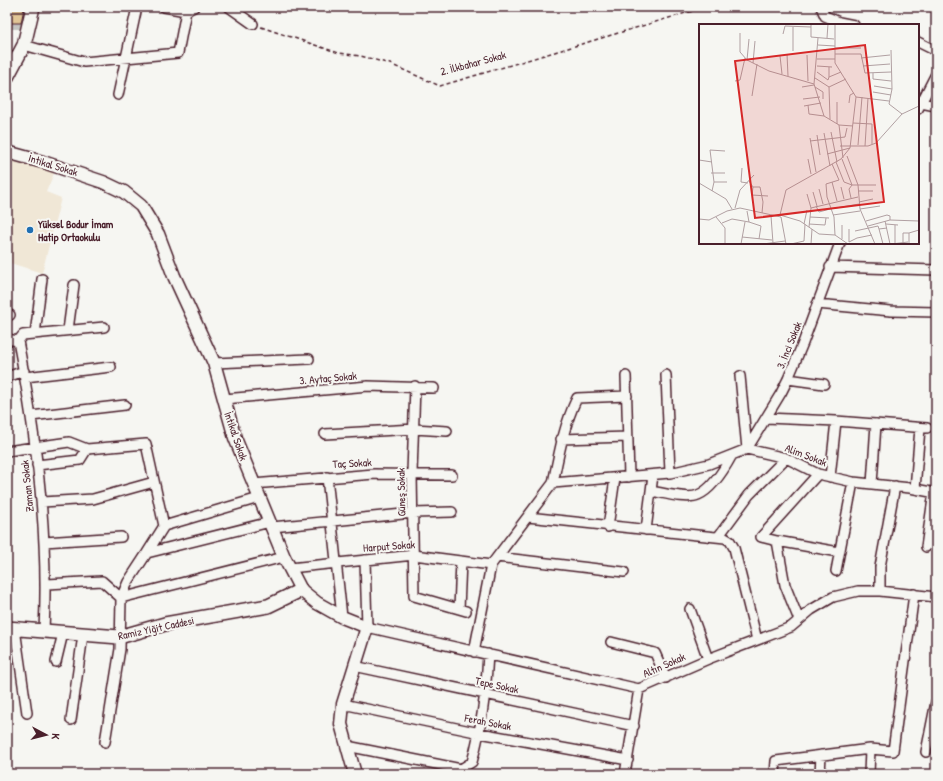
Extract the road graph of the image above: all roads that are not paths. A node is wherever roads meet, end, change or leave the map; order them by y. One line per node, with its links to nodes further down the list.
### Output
1 (33, 7): 10 (main road)
2 (137, 7): 12 (street)
3 (164, 7): 6 (street)
4 (229, 7): 7 (street)
5 (821, 7): 8 (street)
6 (190, 9): 12 (street)
7 (253, 24)
8 (849, 24)
9 (919, 42): 11 (street)
10 (24, 45): 12 (street); 14 (main road)
11 (936, 51)
12 (126, 58): 15 (street)
13 (936, 74): 16 (street)
14 (7, 77)
15 (118, 95)
16 (919, 106): 17 (street)
17 (936, 106)
18 (7, 152): 32 (street, İntikal Sokak)
19 (840, 244): 20 (street, 3. İnci Sokak)
20 (830, 268): 21 (street); 24 (street, 3. İnci Sokak)
21 (936, 270)
22 (42, 279): 28 (street)
23 (74, 286): 27 (street)
24 (817, 304): 25 (street); 39 (street, 3. İnci Sokak)
25 (936, 312)
26 (104, 327): 27 (street)
27 (68, 330): 28 (street)
28 (35, 334): 30 (street)
29 (7, 339): 30 (street)
30 (18, 342): 34 (street, Zaman Sokak)
31 (308, 359): 32 (street)
32 (214, 363): 44 (street, İntikal Sokak)
33 (111, 367): 34 (street)
34 (24, 374): 38 (street); 46 (street, Zaman Sokak)
35 (666, 375): 63 (street)
36 (626, 376): 43 (street)
37 (740, 376): 57 (street)
38 (7, 377)
39 (788, 379): 40 (street); 47 (street, 3. İnci Sokak)
40 (824, 384)
41 (415, 386): 42 (street, 3. Aytaç Sokak); 44 (street, 3. Aytaç Sokak); 50 (street, Güneş Sokak)
42 (434, 388)
43 (627, 396): 53 (street); 54 (street)
44 (224, 399): 74 (street, İntikal Sokak)
45 (126, 405): 46 (street)
46 (31, 416): 55 (street, Zaman Sokak)
47 (766, 418): 48 (street); 57 (street, 3. İnci Sokak)
48 (836, 421): 49 (street); 68 (street)
49 (876, 424): 75 (street); 77 (street)
50 (414, 429): 51 (street); 52 (street); 62 (street, Güneş Sokak)
51 (447, 431)
52 (325, 434)
53 (628, 436): 54 (street); 70 (street)
54 (561, 439): 73 (street)
55 (36, 447): 56 (street); 58 (street); 61 (street, Zaman Sokak)
56 (87, 449): 61 (street); 71 (street)
57 (747, 449): 59 (street); 60 (street, Alim Sokak)
58 (7, 451)
59 (732, 455): 63 (street); 78 (street)
60 (786, 458): 64 (street, Alim Sokak); 91 (street)
61 (38, 465): 81 (street, Zaman Sokak)
62 (412, 473): 66 (street, Taç Sokak); 67 (street, Taç Sokak); 83 (street, Güneş Sokak)
63 (670, 473): 65 (street)
64 (818, 474): 68 (street, Alim Sokak); 92 (street)
65 (653, 475): 70 (street); 78 (street)
66 (327, 476): 74 (street, Taç Sokak); 85 (street)
67 (452, 476)
68 (830, 477): 72 (street, Alim Sokak)
69 (615, 478): 70 (street); 73 (street); 88 (street)
70 (629, 478)
71 (154, 482): 81 (street); 87 (street)
72 (853, 482): 75 (street, Alim Sokak); 95 (street)
73 (553, 483): 84 (street)
74 (253, 484): 80 (street, İntikal Sokak)
75 (872, 484): 76 (street, Alim Sokak)
76 (895, 486): 77 (street, Alim Sokak); 108 (street)
77 (915, 488): 79 (street, Alim Sokak)
78 (651, 492): 89 (street)
79 (935, 492): 94 (street)
80 (259, 498): 86 (street, İntikal Sokak); 87 (street)
81 (42, 502): 93 (street, Zaman Sokak)
82 (452, 512): 83 (street)
83 (413, 513): 85 (street); 97 (street, Güneş Sokak)
84 (528, 517): 88 (street); 98 (street)
85 (332, 520): 86 (street); 102 (street)
86 (271, 525): 96 (street); 101 (street, İntikal Sokak)
87 (164, 526): 96 (street)
88 (608, 526): 89 (street)
89 (646, 530): 91 (street)
90 (122, 537): 93 (street)
91 (718, 537): 121 (street)
92 (778, 541): 95 (street); 114 (street)
93 (44, 542): 106 (street, Zaman Sokak)
94 (926, 547)
95 (839, 552): 104 (street)
96 (147, 554): 111 (street)
97 (414, 555): 99 (street, Harput Sokak); 100 (street, Harput Sokak); 100 (street, Güneş Sokak)
98 (497, 557): 103 (street); 105 (street)
99 (365, 560): 102 (street, Harput Sokak); 115 (street)
100 (462, 562): 103 (street, Harput Sokak)
101 (287, 563): 102 (street, Harput Sokak); 107 (street, İntikal Sokak); 111 (street, Harput Sokak)
102 (336, 563): 113 (street)
103 (490, 566): 123 (street)
104 (836, 570)
105 (624, 572)
106 (47, 584): 111 (street); 117 (street, Zaman Sokak)
107 (301, 590): 113 (street, İntikal Sokak); 120 (main road, Ramiz Yiğit Caddesi)
108 (880, 590): 109 (street, Altın Sokak); 114 (street, Altın Sokak)
109 (914, 594): 110 (street, Altın Sokak); 139 (street)
110 (936, 597)
111 (121, 598): 120 (street)
112 (690, 609): 125 (street)
113 (342, 617): 115 (street, İntikal Sokak)
114 (799, 620): 121 (street, Altın Sokak)
115 (367, 627): 123 (street, Altın Sokak); 127 (street)
116 (11, 628): 117 (main road, Ramiz Yiğit Caddesi); 133 (street)
117 (44, 630): 118 (main road, Ramiz Yiğit Caddesi)
118 (63, 633): 119 (main road, Ramiz Yiğit Caddesi); 126 (street)
119 (83, 635): 120 (main road, Ramiz Yiğit Caddesi); 134 (street)
120 (119, 637): 137 (street)
121 (756, 640): 125 (street, Altın Sokak)
122 (611, 642): 128 (street)
123 (474, 652): 124 (street, Altın Sokak)
124 (488, 654): 129 (street, Altın Sokak); 130 (street)
125 (708, 659): 128 (street, Altın Sokak)
126 (56, 662)
127 (354, 666): 130 (street, Tepe Sokak); 132 (street)
128 (666, 678): 129 (street, Altın Sokak)
129 (639, 689): 135 (street)
130 (486, 694): 135 (street, Tepe Sokak); 136 (street)
131 (936, 702): 140 (street)
132 (343, 704): 136 (street, Ferah Sokak); 138 (street)
133 (27, 713)
134 (71, 720)
135 (634, 726): 142 (street)
136 (480, 733): 138 (street); 142 (street, Ferah Sokak)
137 (105, 742)
138 (347, 746): 143 (street)
139 (870, 749): 141 (street); 147 (street)
140 (926, 752)
141 (822, 755): 145 (street); 146 (street)
142 (628, 760): 144 (street)
143 (355, 774)
144 (625, 774)
145 (775, 774)
146 (820, 774)
147 (869, 774)

